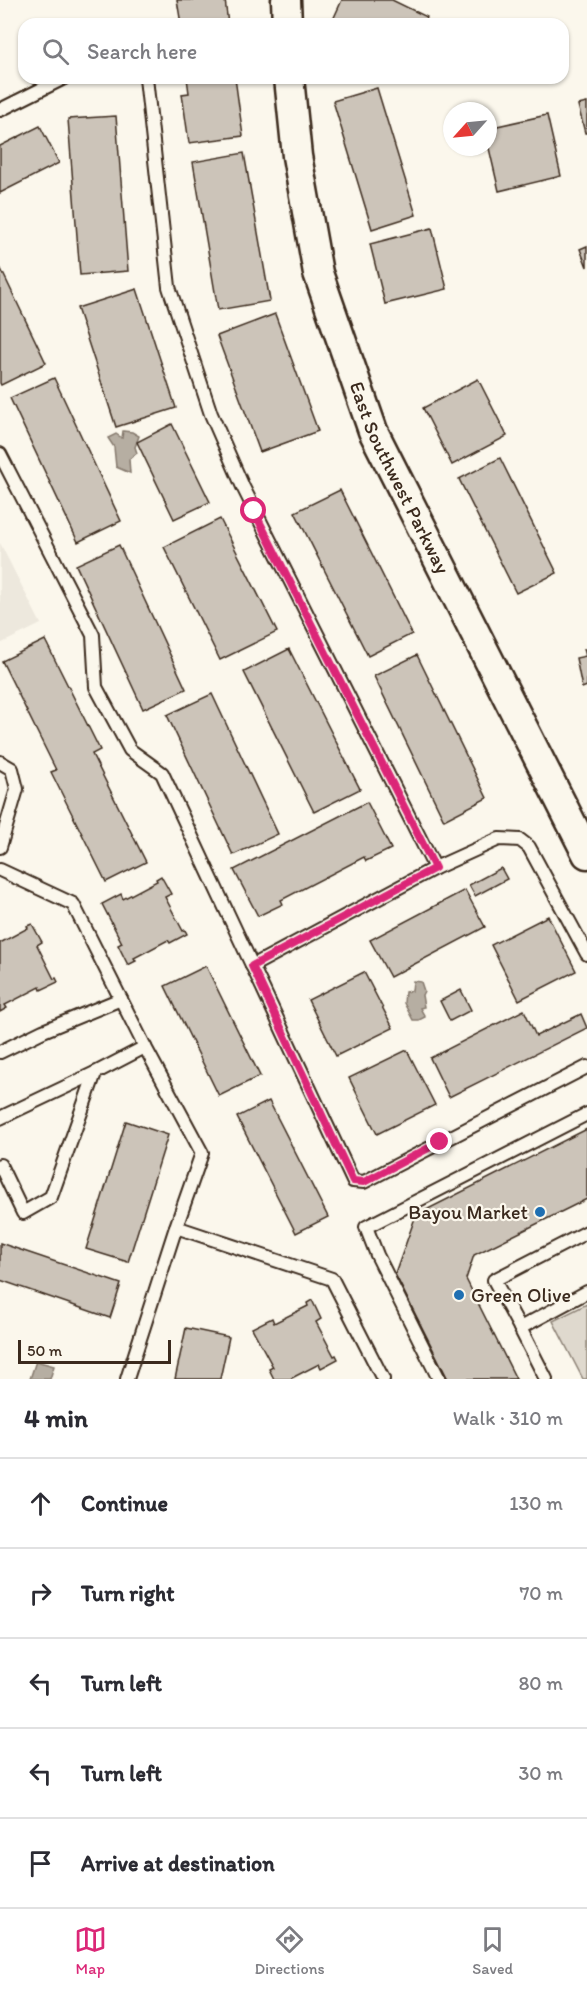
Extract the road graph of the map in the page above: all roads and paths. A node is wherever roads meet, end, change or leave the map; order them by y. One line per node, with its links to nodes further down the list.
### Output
1 (286, 0): 2 (street)
2 (287, 18)
3 (52, 84): 6 (lane)
4 (147, 84): 12 (lane)
5 (290, 84): 10 (street, East Southwest Parkway)
6 (0, 110)
7 (0, 454): 14 (lane)
8 (0, 762): 9 (lane)
9 (0, 847)
10 (587, 854)
11 (1, 868): 15 (lane)
12 (435, 868): 13 (lane); 14 (lane)
13 (587, 954)
14 (252, 966): 18 (lane)
15 (120, 999): 16 (lane); 17 (lane)
16 (145, 1047): 19 (lane); 23 (lane)
17 (0, 1052)
18 (587, 1067)
19 (95, 1073): 21 (lane); 22 (lane)
20 (587, 1114): 29 (lane)
21 (0, 1118)
22 (0, 1165)
23 (176, 1227): 27 (lane); 28 (lane)
24 (587, 1232): 26 (lane)
25 (587, 1292): 26 (lane)
26 (520, 1328): 30 (lane)
27 (127, 1379)
28 (383, 1379)
29 (439, 1379)
30 (546, 1379)

